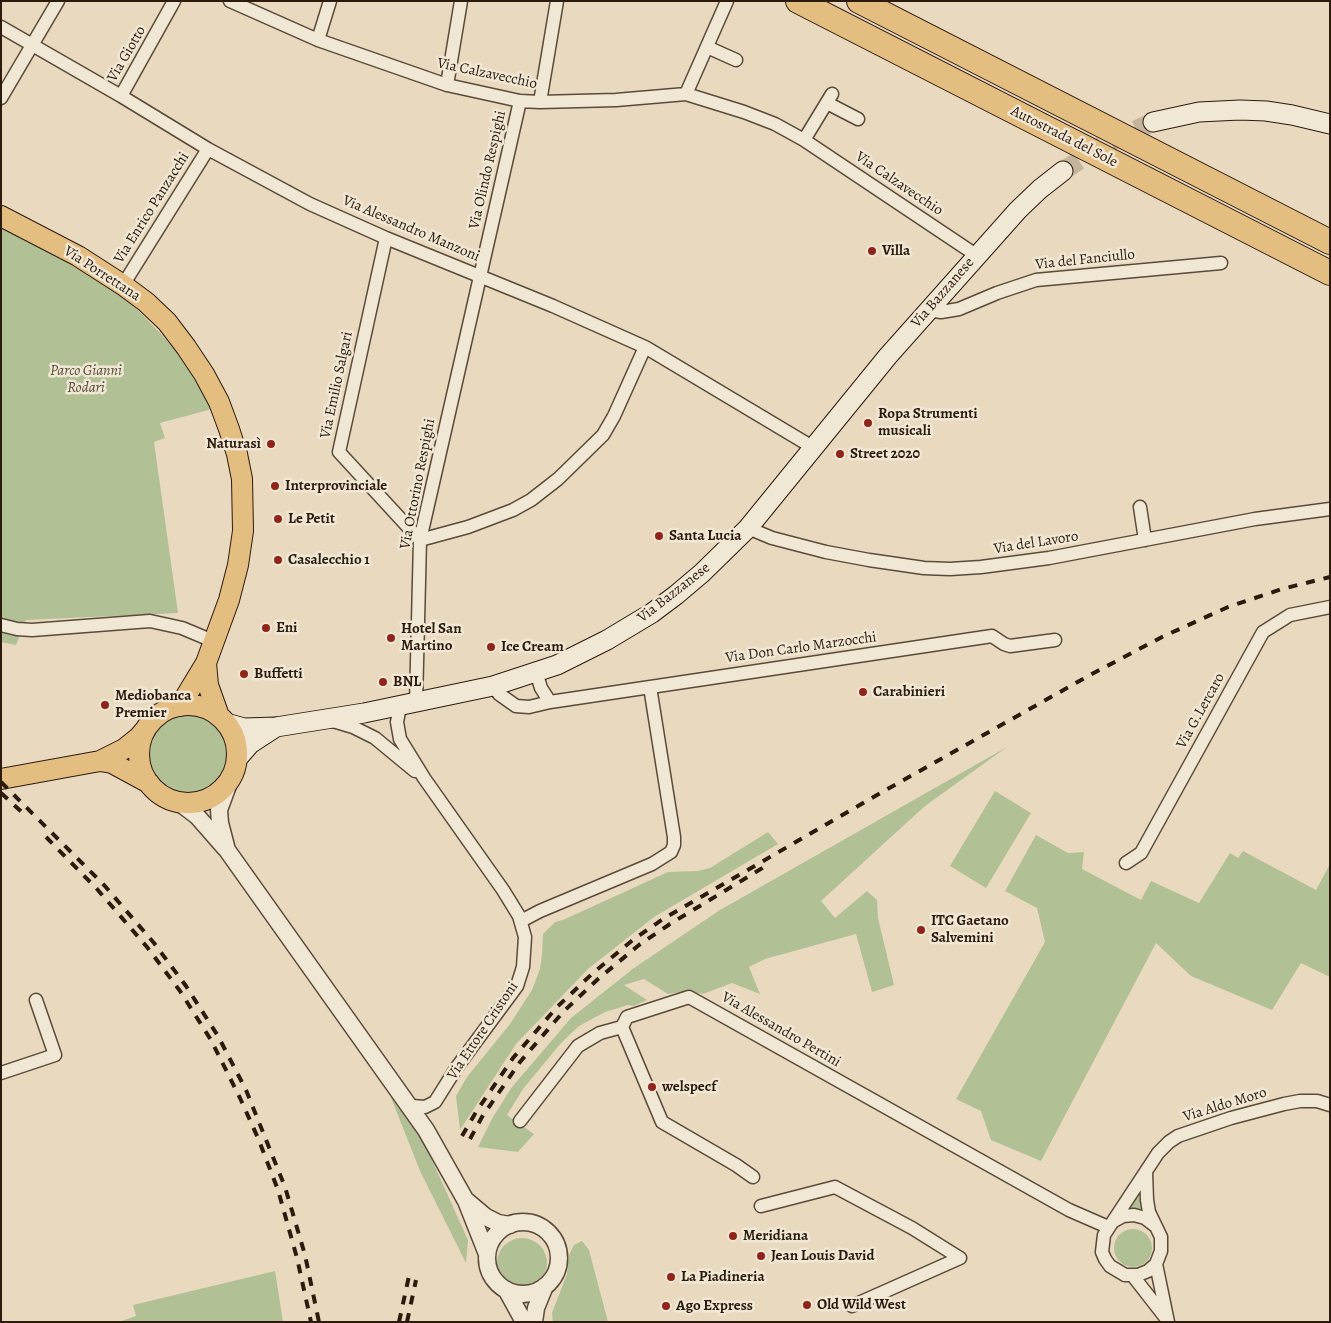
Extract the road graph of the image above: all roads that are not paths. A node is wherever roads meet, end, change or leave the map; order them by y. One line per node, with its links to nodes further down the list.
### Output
1 (58, 1): 12 (street)
2 (174, 1): 17 (street, Via Giotto)
3 (230, 1): 11 (street, Via Calzavecchio)
4 (330, 1): 11 (street)
5 (462, 1): 15 (street)
6 (558, 1): 20 (street)
7 (727, 1): 13 (street)
8 (798, 1): 32 (highway, Autostrada del Sole)
9 (859, 1): 29 (highway, Autostrada del Sole)
10 (1, 27): 12 (street, Via Alessandro Manzoni)
11 (318, 40): 15 (street, Via Calzavecchio)
12 (31, 45): 17 (street, Via Alessandro Manzoni); 18 (street)
13 (707, 47): 14 (street); 16 (street)
14 (736, 60)
15 (447, 85): 19 (street, Via Calzavecchio)
16 (686, 94): 20 (street, Via Calzavecchio); 24 (street, Via Calzavecchio)
17 (121, 96): 25 (street, Via Alessandro Manzoni)
18 (1, 98)
19 (520, 100): 20 (street, Via Calzavecchio); 33 (street, Via Olindo Respighi)
20 (540, 102)
21 (858, 119): 24 (street)
22 (1153, 122): 23 (main road)
23 (1330, 124)
24 (804, 140): 30 (street, Via Calzavecchio)
25 (208, 149): 28 (street, Via Alessandro Manzoni); 34 (street, Via Enrico Panzacchi)
26 (1063, 171): 30 (main road, Via Bazzanese)
27 (1, 216): 34 (main road, Via Porrettana)
28 (386, 238): 33 (street, Via Alessandro Manzoni); 41 (street, Via Emilio Salgari)
29 (1330, 242)
30 (976, 255): 35 (main road, Via Bazzanese)
31 (1221, 263): 35 (street, Via del Fanciullo)
32 (1330, 273)
33 (480, 275): 36 (street, Via Alessandro Manzoni); 41 (street, Via Ottorino Respighi)
34 (123, 284): 46 (main road, Via Porrettana)
35 (928, 310): 37 (main road, Via Bazzanese)
36 (645, 348): 37 (street, Via Alessandro Manzoni); 41 (street)
37 (814, 448): 40 (main road, Via Bazzanese)
38 (1140, 507): 42 (street)
39 (1330, 509): 42 (street, Via del Lavoro)
40 (748, 528): 42 (street, Via del Lavoro); 48 (main road, Via Bazzanese)
41 (420, 540): 52 (street, Via Ottorino Respighi)
42 (1145, 540)
43 (1330, 607): 66 (street, Via G.Lercaro)
44 (1, 625): 46 (street)
45 (1054, 640): 50 (street, Via Don Carlo Marzocchi)
46 (214, 641): 47 (main road, Via Porrettana)
47 (206, 663): 53 (main road, Via Porrettana); 54 (main road, Via Porrettana)
48 (536, 672): 49 (main road, Via Bazzanese); 51 (street)
49 (493, 686): 51 (street, Via Don Carlo Marzocchi); 52 (main road, Via Bazzanese)
50 (650, 687): 51 (street, Via Don Carlo Marzocchi); 67 (street)
51 (550, 702)
52 (408, 704): 55 (main road, Via Bazzanese); 60 (street, Via Ettore Cristoni)
53 (180, 706): 54 (main road); 56 (main road)
54 (223, 719): 57 (main road, Via Bazzanese); 58 (main road)
55 (328, 719): 57 (main road, Via Bazzanese); 60 (street, Via Ettore Cristoni)
56 (149, 724): 59 (main road); 63 (main road)
57 (276, 727): 58 (main road, Via Bazzanese)
58 (237, 759): 62 (main road)
59 (100, 762): 61 (main road); 63 (main road)
60 (424, 778): 67 (street, Via Ettore Cristoni)
61 (1, 779)
62 (230, 780): 64 (main road); 65 (street)
63 (149, 783): 64 (main road)
64 (177, 801): 65 (street)
65 (227, 850): 72 (street)
66 (1126, 863)
67 (521, 921): 71 (street, Via Ettore Cristoni)
68 (36, 1000): 70 (street)
69 (622, 1027): 74 (street); 77 (street); 80 (street, Via Alessandro Pertini)
70 (1, 1073)
71 (435, 1102): 72 (street); 75 (street, Via Ettore Cristoni)
72 (408, 1104): 75 (street)
73 (1330, 1105): 76 (street, Via Aldo Moro)
74 (520, 1121)
75 (426, 1130): 78 (street)
76 (1146, 1172): 80 (street, Via Aldo Moro); 82 (street, Via Aldo Moro)
77 (753, 1177)
78 (466, 1201): 81 (street); 83 (street)
79 (760, 1206): 88 (street)
80 (1111, 1224): 82 (street); 85 (street, Via Aldo Moro)
81 (510, 1225): 83 (street); 86 (street)
82 (1154, 1225): 84 (street, Via Aldo Moro)
83 (487, 1254): 87 (street)
84 (1156, 1264): 85 (street); 91 (street, Via Aldo Moro)
85 (1133, 1276): 91 (street, Via Aldo Moro)
86 (545, 1286): 87 (street); 90 (street)
87 (507, 1291): 89 (street)
88 (852, 1306)
89 (524, 1322)
90 (534, 1322)
91 (1168, 1322)

